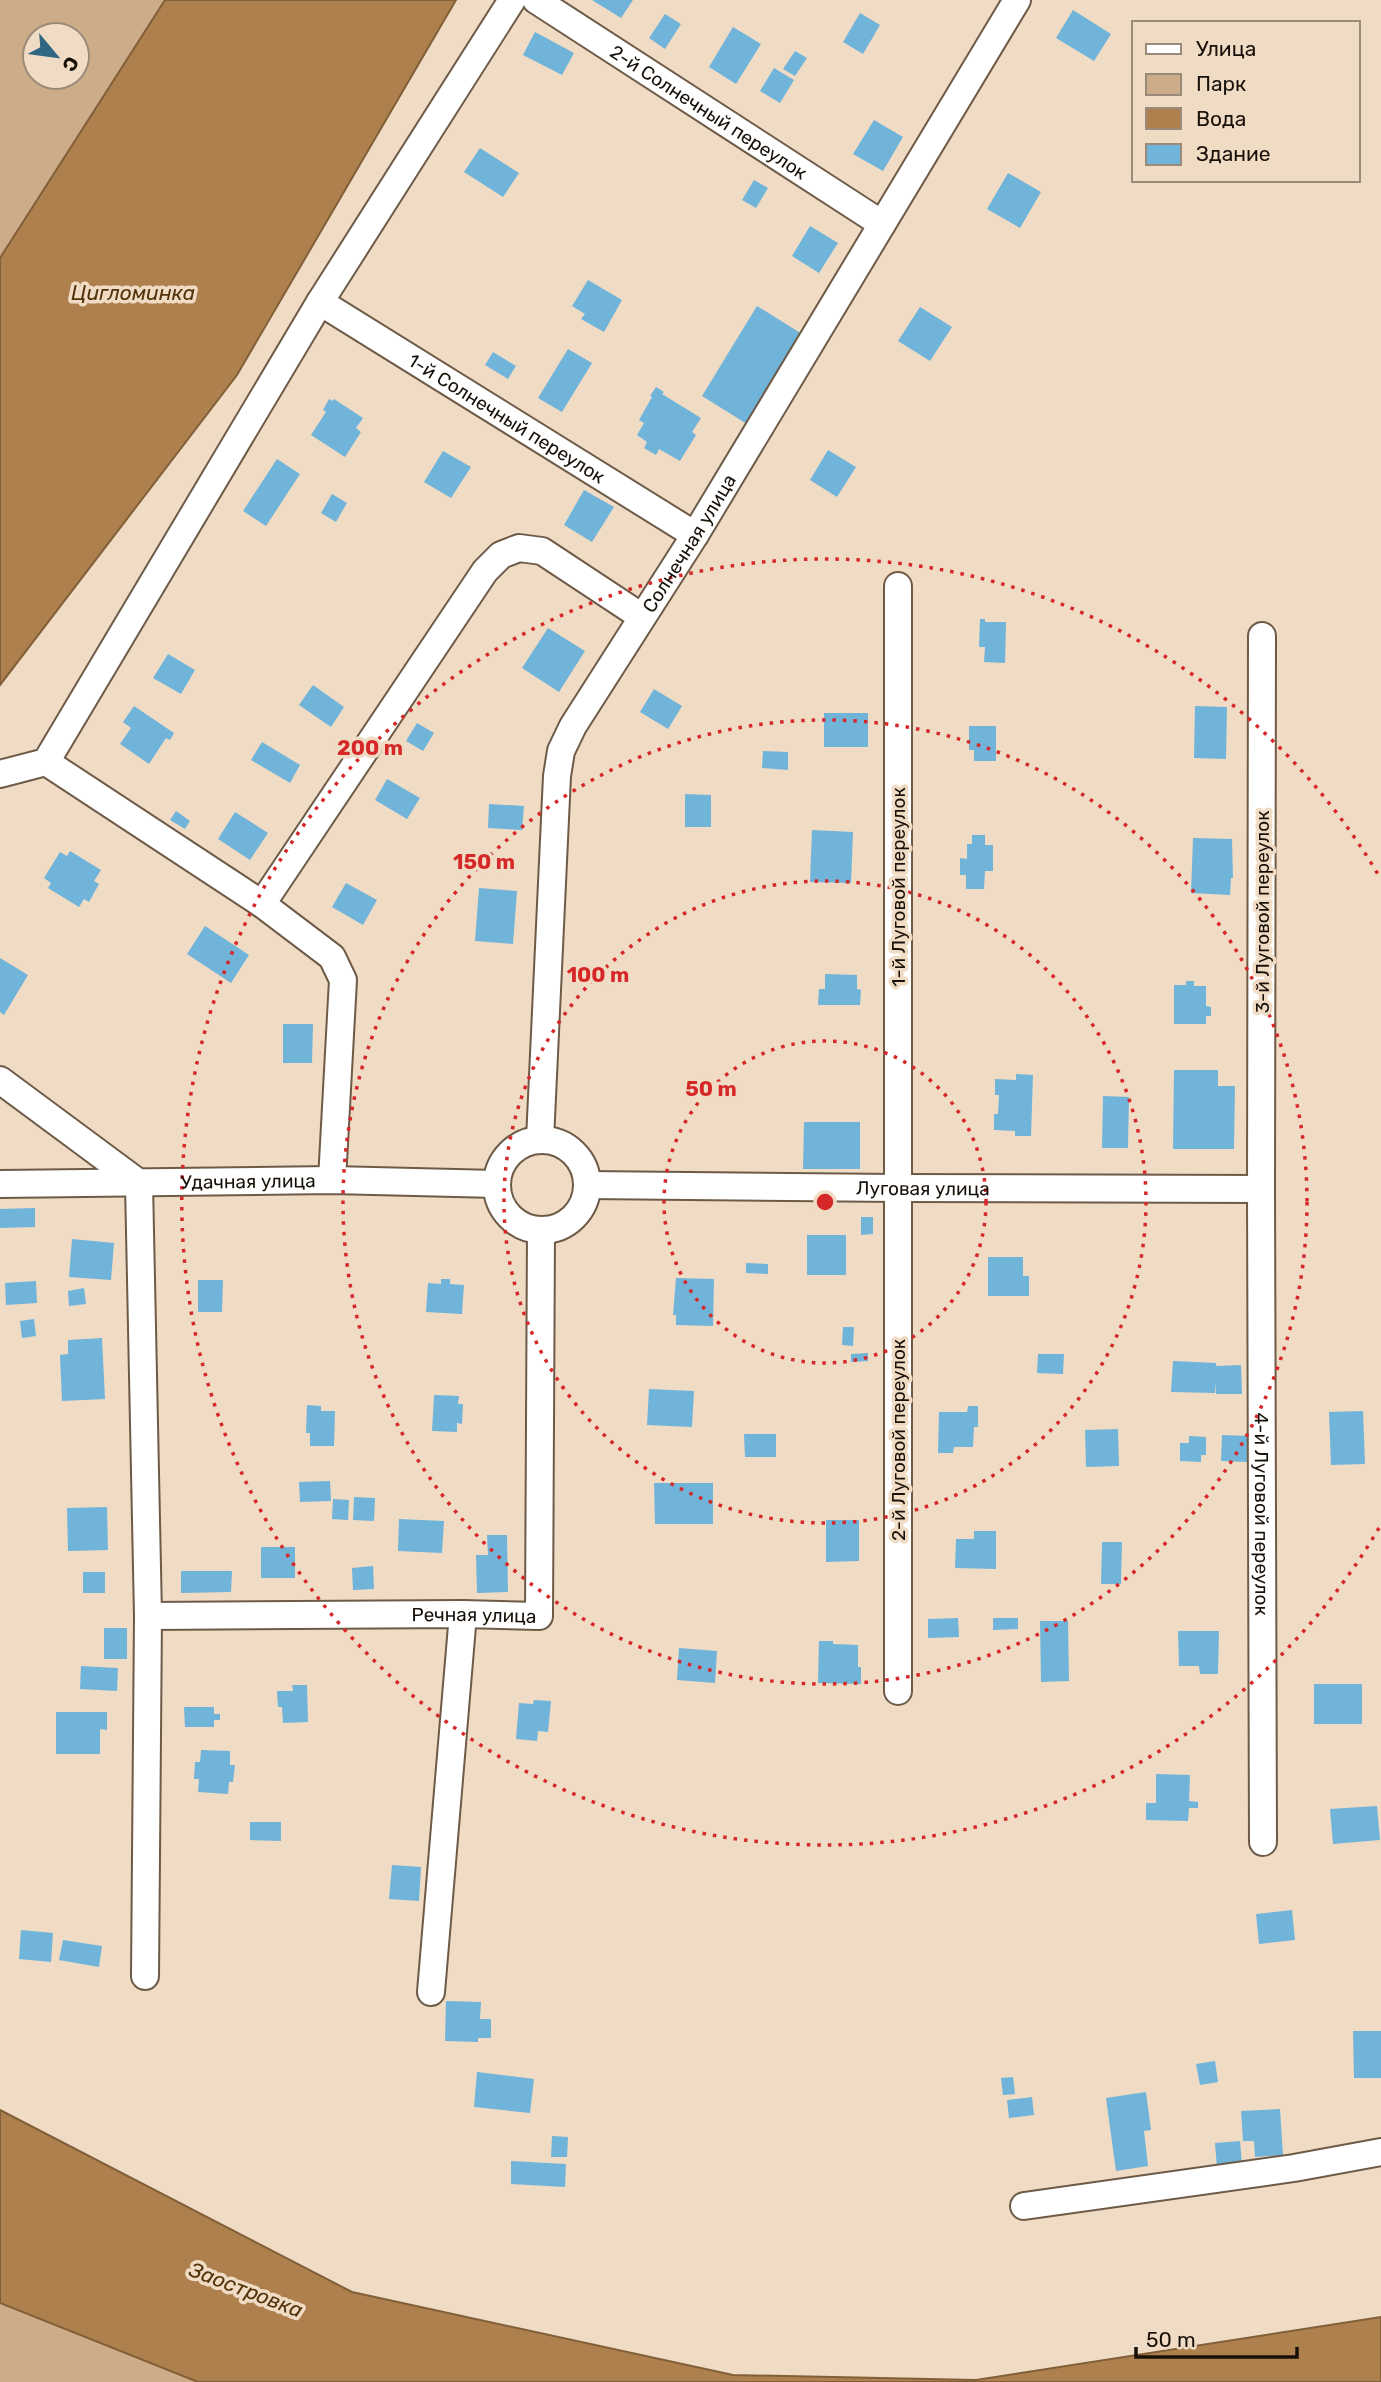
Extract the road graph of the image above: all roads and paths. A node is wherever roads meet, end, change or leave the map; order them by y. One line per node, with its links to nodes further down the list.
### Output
1 (512, 0): 5 (street)
2 (536, 0): 4 (street, 2-й Солнечный переулок)
3 (1017, 0): 4 (street, Солнечная улица)
4 (882, 225): 6 (street, Солнечная улица)
5 (320, 302): 6 (street, 1-й Солнечный переулок); 10 (street)
6 (695, 535): 8 (street, Солнечная улица)
7 (898, 586): 20 (street, 1-й Луговой переулок)
8 (642, 617): 12 (street); 14 (street, Солнечная улица)
9 (1262, 636): 21 (street, 3-й Луговой переулок)
10 (46, 762): 11 (street); 12 (street)
11 (0, 774)
12 (262, 904): 15 (street)
13 (0, 1080): 16 (street)
14 (540, 1140): 18 (street); 19 (street)
15 (332, 1181): 16 (street, Удачная улица); 18 (street, Удачная улица)
16 (139, 1183): 17 (street, Удачная улица); 24 (street)
17 (0, 1184)
18 (497, 1184): 22 (street)
19 (587, 1185): 20 (street, Луговая улица); 22 (street)
20 (897, 1188): 21 (street, Луговая улица); 25 (street, 2-й Луговой переулок)
21 (1261, 1189): 26 (street, 4-й Луговой переулок)
22 (541, 1230): 23 (street, Речная улица)
23 (463, 1614): 24 (street, Речная улица); 28 (street)
24 (148, 1615): 27 (street)
25 (898, 1691)
26 (1263, 1842)
27 (145, 1976)
28 (431, 1992)
29 (1381, 2152): 30 (street)
30 (1024, 2206)

